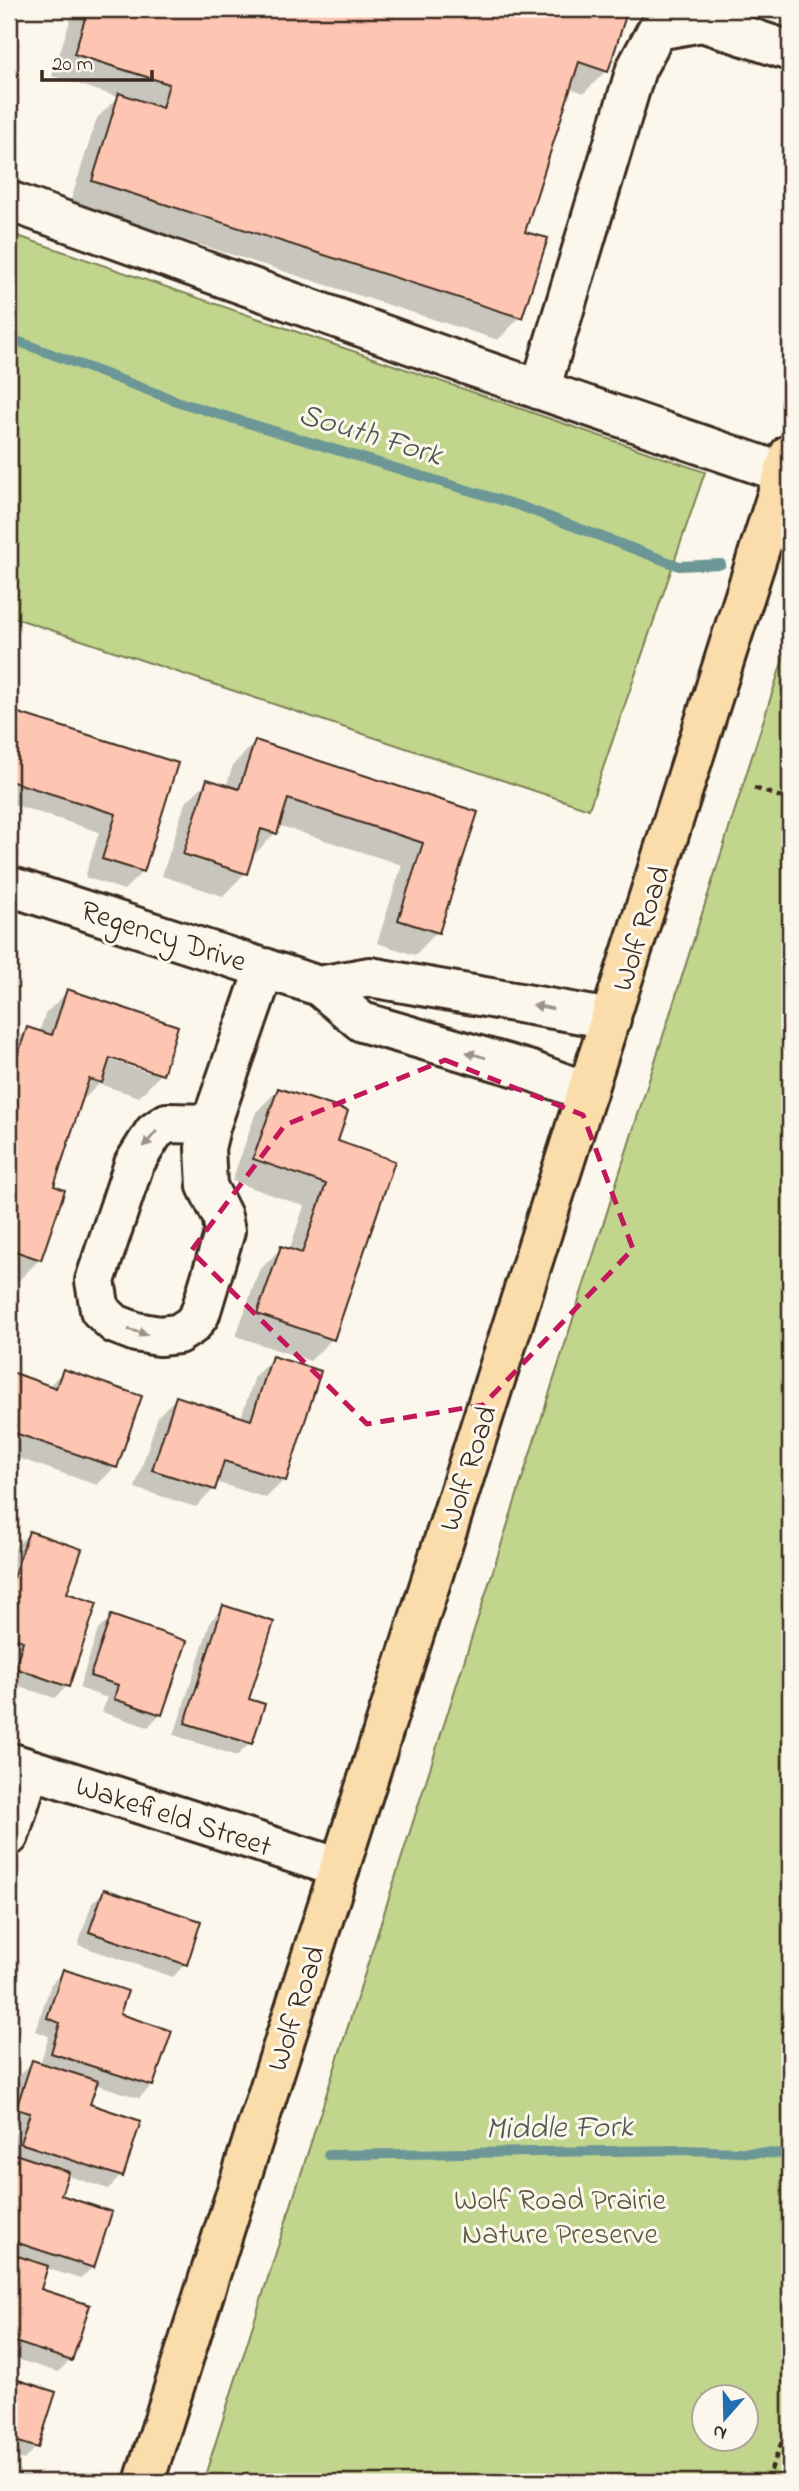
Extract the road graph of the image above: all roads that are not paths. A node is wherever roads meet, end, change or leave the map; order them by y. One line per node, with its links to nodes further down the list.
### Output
1 (790, 51): 3 (street)
2 (9, 201): 3 (street)
3 (540, 390): 4 (street)
4 (787, 463): 8 (main road, Wolf Road)
5 (9, 886): 6 (street, Regency Drive)
6 (265, 968): 7 (street, Regency Drive); 10 (street)
7 (319, 986): 8 (street, Regency Drive, one-way to 7); 9 (street, Regency Drive, one-way to 7)
8 (611, 1019): 9 (main road, Wolf Road)
9 (587, 1091): 13 (main road, Wolf Road)
10 (211, 1124): 10 (street, one-way to 10)
11 (19, 1766): 12 (street); 13 (street, Wakefield Street)
12 (9, 1836)
13 (340, 1868): 14 (main road, Wolf Road)
14 (144, 2482)

